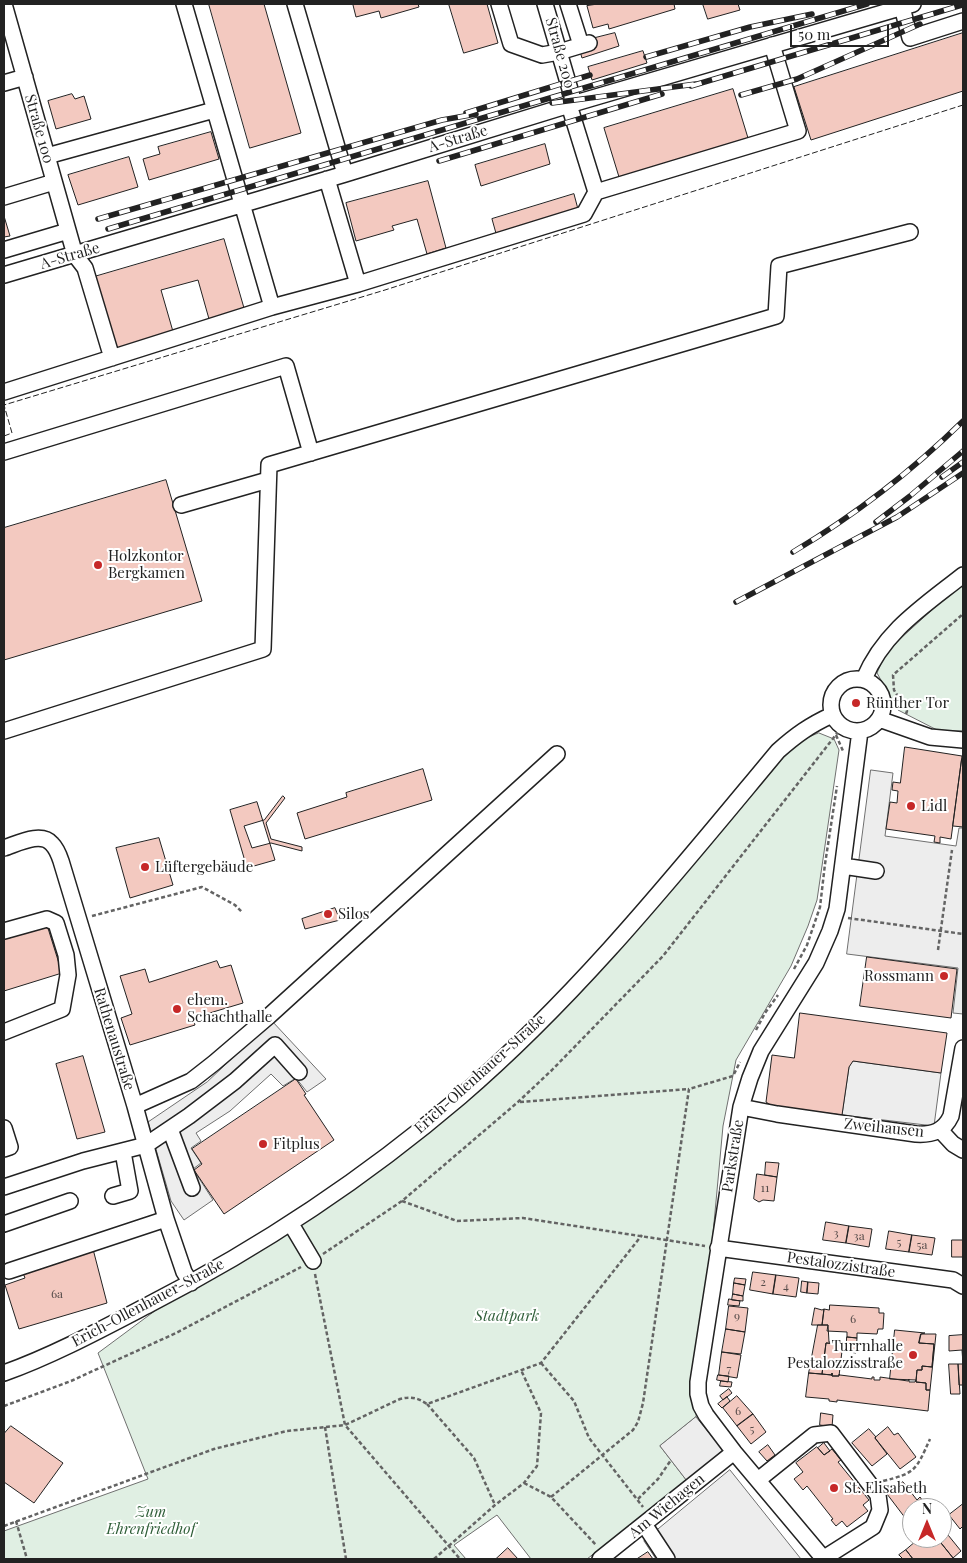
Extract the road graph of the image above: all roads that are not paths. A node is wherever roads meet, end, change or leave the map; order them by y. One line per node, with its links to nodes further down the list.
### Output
1 (4, 4): 11 (street, Straße 100)
2 (184, 4): 14 (street)
3 (295, 4): 16 (street)
4 (498, 4): 10 (street)
5 (568, 4): 10 (street)
6 (550, 5): 10 (street, Straße 200)
7 (907, 5): 8 (street); 9 (street, A-Straße)
8 (963, 21)
9 (772, 45): 13 (street, A-Straße); 19 (street)
10 (559, 52): 13 (street, Straße 200)
11 (24, 77): 12 (street); 15 (street, Straße 100)
12 (4, 83)
13 (572, 104): 16 (street, A-Straße); 19 (street, Straße 200)
14 (214, 110): 15 (street); 21 (street)
15 (47, 156): 18 (street, Straße 100)
16 (345, 174): 17 (street, A-Straße)
17 (327, 180): 21 (street, A-Straße); 27 (street)
18 (54, 182): 20 (street); 22 (street, Straße 100)
19 (596, 192): 27 (street)
20 (4, 197)
21 (241, 205): 25 (street, A-Straße); 28 (street)
22 (68, 231): 24 (street); 25 (street, Straße 100)
23 (910, 232): 32 (street)
24 (4, 250)
25 (75, 255): 26 (street, A-Straße); 29 (street, Straße 100)
26 (4, 275)
27 (358, 284): 28 (street)
28 (272, 308): 29 (street)
29 (112, 358): 30 (street)
30 (4, 392)
31 (4, 452): 32 (street)
32 (311, 453): 33 (street)
33 (268, 480): 34 (street); 39 (street)
34 (181, 505)
35 (963, 575): 36 (street)
36 (864, 679): 37 (street); 38 (street)
37 (832, 715): 40 (street); 65 (street, Erich-Ollenhauer-Straße)
38 (879, 719): 40 (street); 41 (street)
39 (4, 731)
40 (860, 731): 44 (street, Parkstraße)
41 (963, 740)
42 (557, 754): 50 (street)
43 (4, 848): 50 (street, Rathenaustraße)
44 (843, 866): 45 (street); 51 (street, Parkstraße)
45 (876, 870)
46 (4, 931): 47 (street)
47 (4, 1032)
48 (963, 1048): 54 (street, Zweihausen)
49 (299, 1072): 53 (street)
50 (135, 1106): 55 (street, Rathenaustraße)
51 (741, 1107): 54 (street, Zweihausen); 66 (street, Parkstraße)
52 (4, 1128): 56 (street)
53 (170, 1129): 55 (street); 60 (street)
54 (940, 1130): 57 (street)
55 (146, 1145): 58 (street); 63 (street, Rathenaustraße)
56 (4, 1149)
57 (963, 1150)
58 (123, 1152): 59 (street); 61 (street)
59 (4, 1187)
60 (192, 1188)
61 (113, 1196)
62 (70, 1201): 64 (street)
63 (166, 1219): 68 (street); 69 (street, Rathenaustraße)
64 (4, 1224)
65 (291, 1224): 67 (street); 69 (street, Erich-Ollenhauer-Straße)
66 (718, 1248): 70 (street, Pestalozzistraße); 72 (street, Parkstraße)
67 (313, 1261)
68 (9, 1271)
69 (191, 1283): 71 (street, Erich-Ollenhauer-Straße)
70 (963, 1286)
71 (4, 1374)
72 (734, 1452): 73 (street, Parkstraße); 74 (street, Am Wiehagen)
73 (758, 1480): 77 (street, Parkstraße); 77 (street)
74 (648, 1521): 75 (street, Am Wiehagen); 76 (street)
75 (603, 1557)
76 (667, 1559)
77 (824, 1559)

